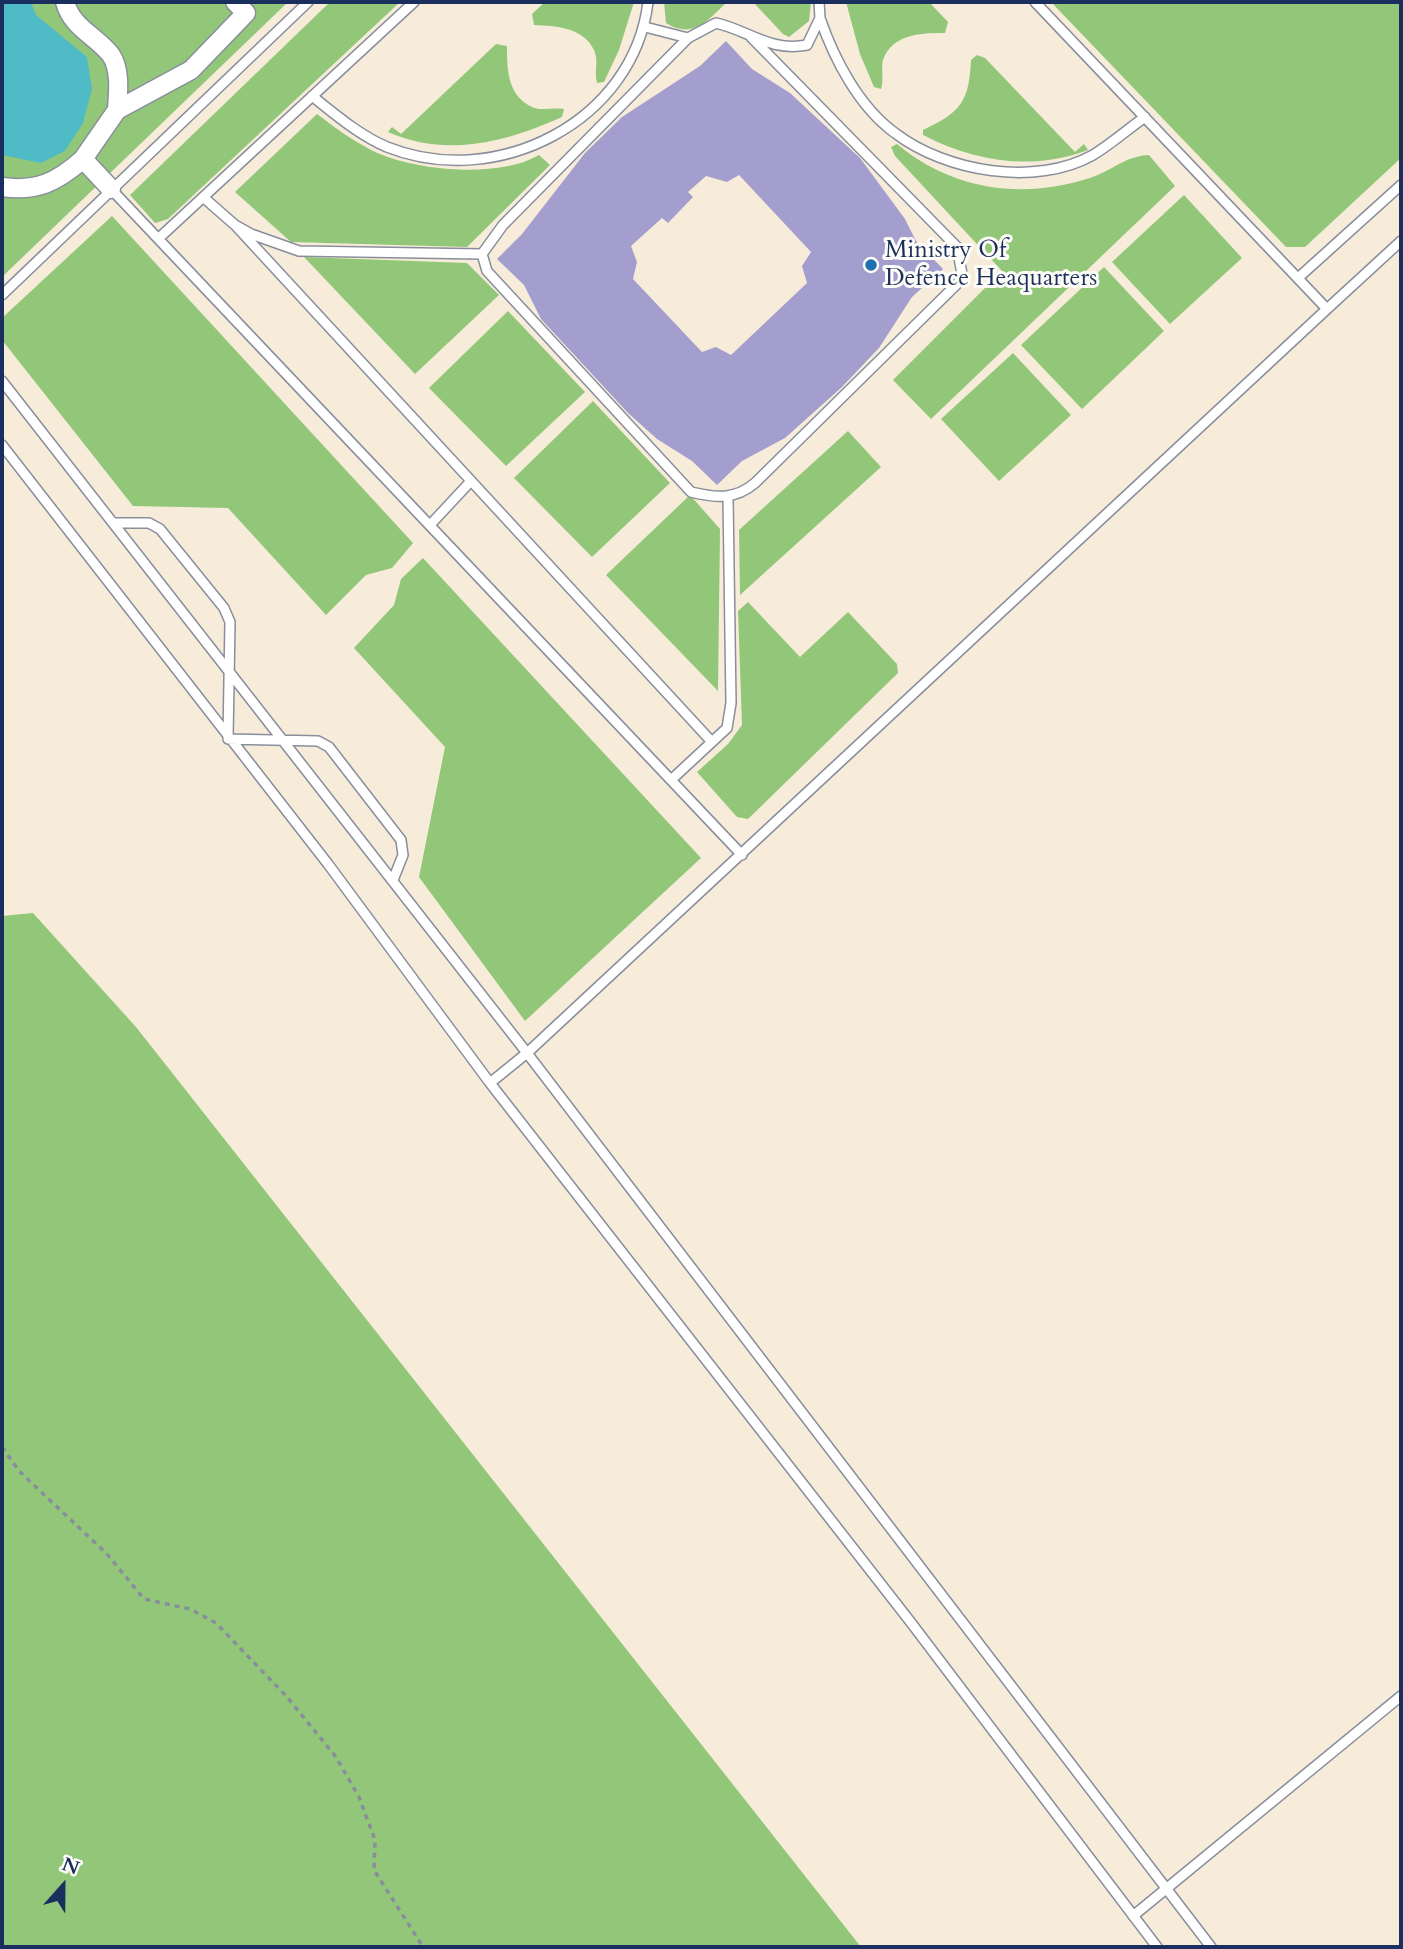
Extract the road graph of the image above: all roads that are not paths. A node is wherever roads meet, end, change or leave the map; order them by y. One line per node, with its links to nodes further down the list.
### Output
1 (65, 2): 13 (street)
2 (235, 2): 13 (street)
3 (308, 2): 18 (lane)
4 (414, 2): 12 (lane)
5 (648, 2): 9 (lane)
6 (819, 2): 8 (lane)
7 (1035, 2): 14 (lane)
8 (820, 18): 10 (lane); 14 (lane)
9 (645, 27): 11 (lane); 12 (lane)
10 (751, 37): 11 (lane); 30 (lane)
11 (688, 38): 23 (lane)
12 (312, 96): 19 (lane)
13 (117, 110): 15 (street)
14 (1145, 117): 24 (lane)
15 (83, 159): 17 (street); 18 (street)
16 (1401, 185): 24 (lane)
17 (2, 187)
18 (111, 189): 21 (lane); 25 (lane)
19 (203, 197): 20 (lane); 21 (lane)
20 (235, 225): 23 (lane); 29 (lane)
21 (159, 238): 32 (lane)
22 (1401, 241): 26 (lane)
23 (482, 254): 30 (lane)
24 (1298, 278): 26 (lane)
25 (2, 295)
26 (1327, 309): 38 (lane)
27 (2, 380): 31 (lane)
28 (2, 445): 34 (lane)
29 (471, 481): 32 (lane); 36 (lane)
30 (728, 497): 36 (lane)
31 (113, 523): 33 (lane); 33 (lane)
32 (430, 525): 37 (lane)
33 (229, 671): 34 (lane); 35 (lane)
34 (228, 739): 35 (lane); 41 (lane)
35 (284, 741): 39 (lane); 39 (lane)
36 (712, 742): 37 (lane)
37 (671, 780): 38 (lane)
38 (742, 855): 40 (lane)
39 (393, 880): 40 (lane)
40 (527, 1053): 41 (lane); 43 (lane)
41 (490, 1083): 44 (lane)
42 (1401, 1696): 43 (lane)
43 (1167, 1890): 44 (lane); 46 (lane)
44 (1133, 1916): 45 (lane)
45 (1157, 1947)
46 (1211, 1947)

